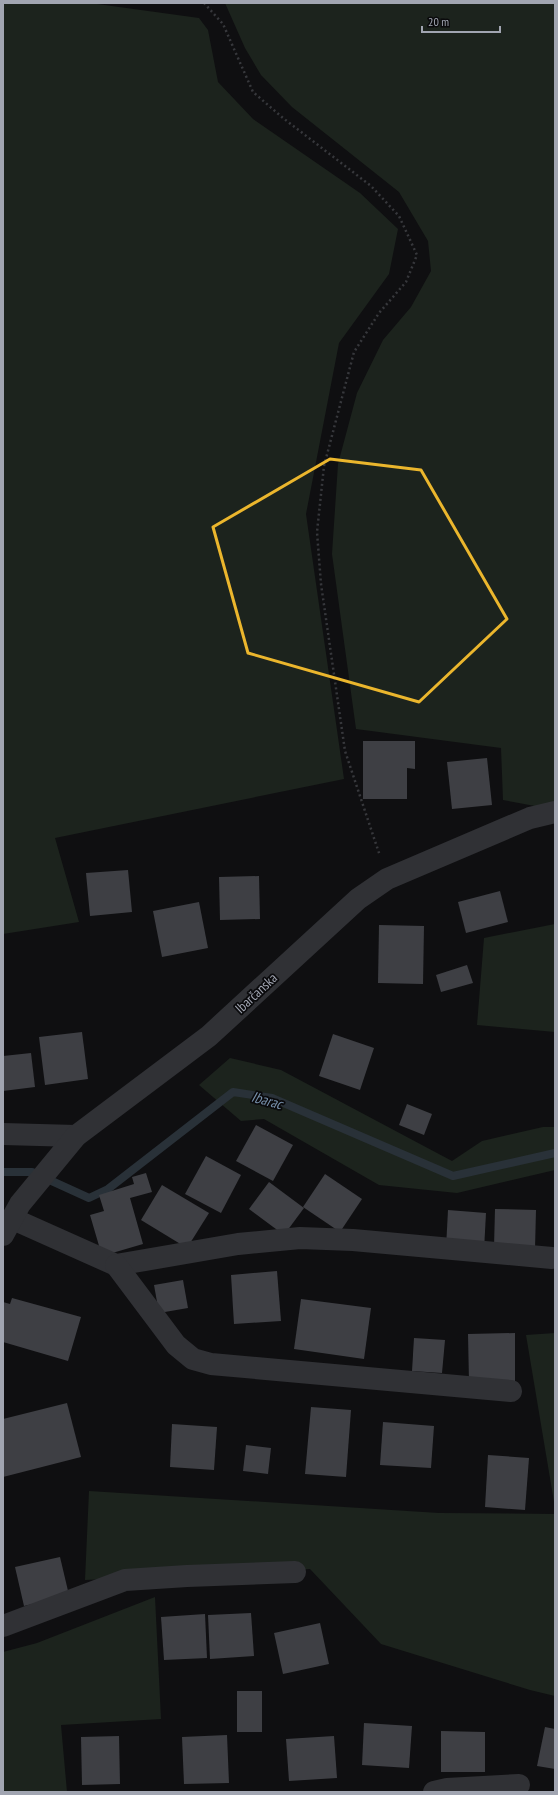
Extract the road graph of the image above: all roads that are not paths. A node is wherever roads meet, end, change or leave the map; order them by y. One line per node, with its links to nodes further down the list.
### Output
1 (555, 812): 3 (street, Ibarčanska)
2 (3, 1134): 3 (street)
3 (76, 1136): 4 (street, Ibarčanska)
4 (12, 1219): 6 (street)
5 (552, 1258): 6 (street)
6 (116, 1265): 7 (street)
7 (511, 1391)
8 (295, 1572): 9 (street)
9 (3, 1626)
10 (519, 1785): 11 (street)
11 (434, 1792)

